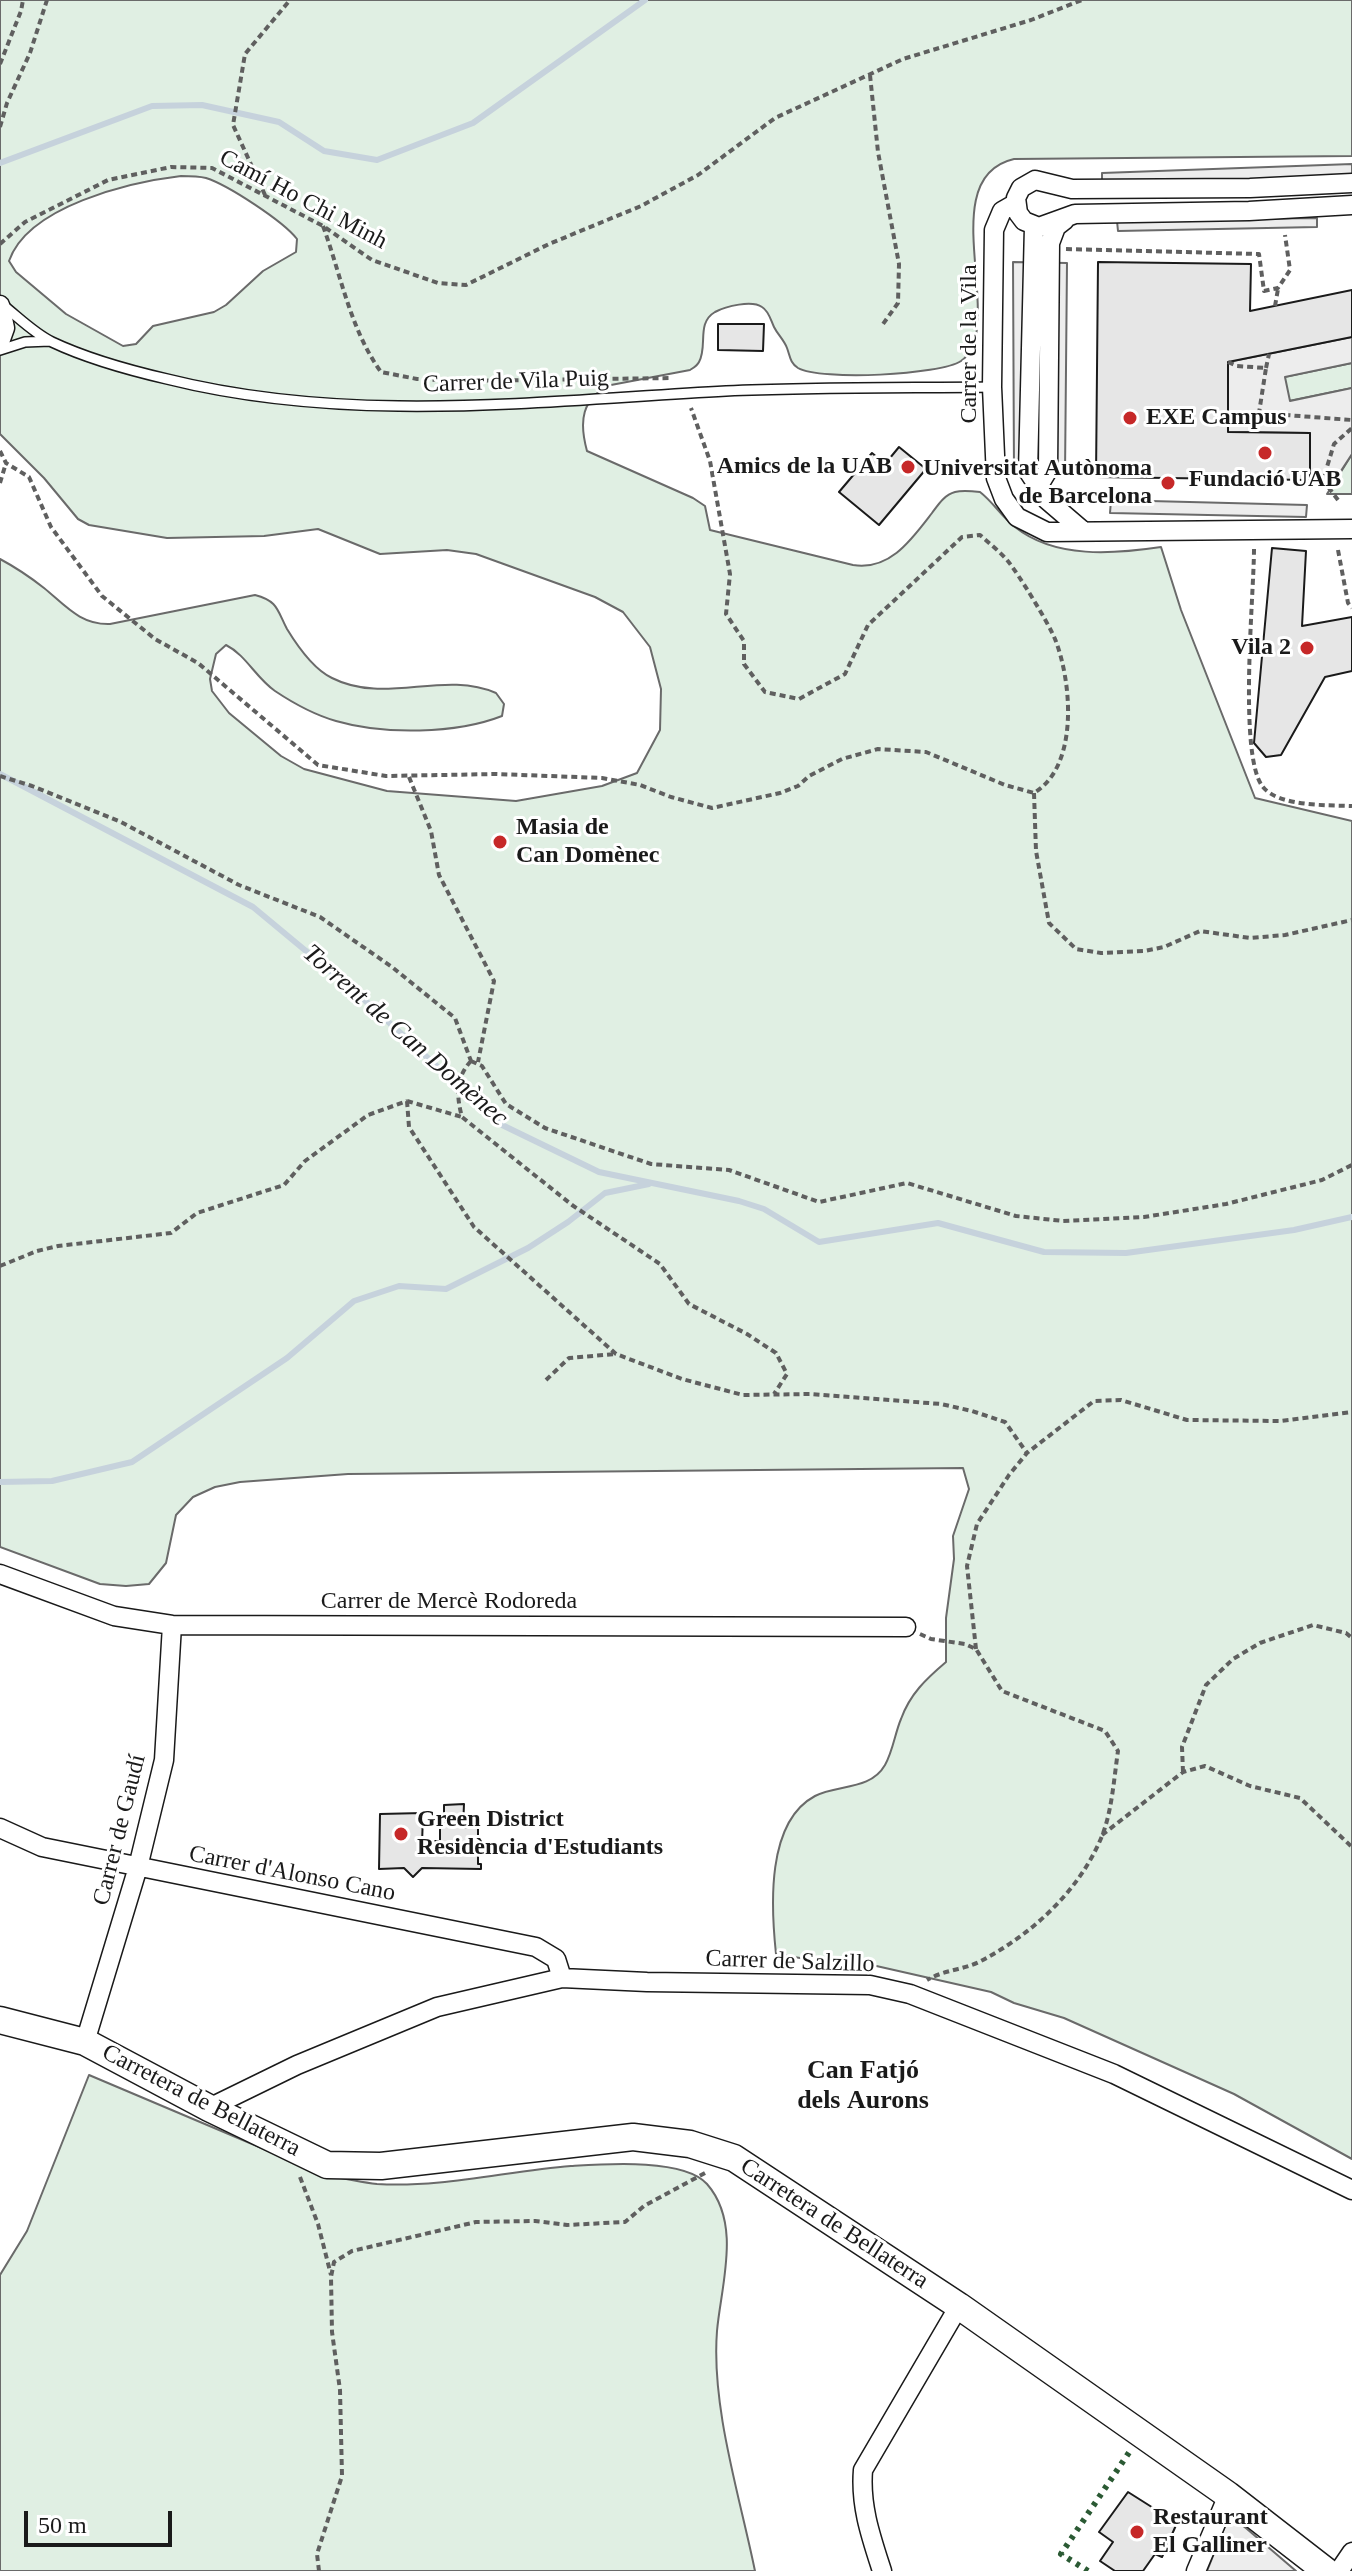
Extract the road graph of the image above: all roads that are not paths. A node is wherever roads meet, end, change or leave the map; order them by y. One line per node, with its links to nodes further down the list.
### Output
1 (1352, 183): 2 (street, Carrer de la Vila)
2 (1016, 203): 5 (street); 10 (street, Carrer de la Vila)
3 (1352, 205): 4 (street)
4 (1075, 214): 5 (street); 11 (street)
5 (1034, 226): 11 (street)
6 (0, 304): 7 (lane, Carrer de Vila Puig); 8 (street)
7 (50, 341): 9 (lane, Carrer de Vila Puig); 10 (lane, Carrer de Vila Puig)
8 (0, 342)
9 (0, 350)
10 (992, 387): 13 (street, Carrer de la Vila)
11 (1039, 485): 13 (street)
12 (1352, 529): 13 (street, Carrer de la Vila)
13 (1082, 530)
14 (0, 1574): 15 (street, Carrer de Mercè Rodoreda)
15 (172, 1625): 16 (street, Carrer de Mercè Rodoreda); 18 (street, Carrer de Gaudí)
16 (906, 1627)
17 (0, 1828): 18 (street, Carrer d'Alonso Cano)
18 (138, 1867): 19 (street, Carrer d'Alonso Cano); 21 (street, Carrer de Gaudí)
19 (562, 1978): 22 (street, Carrer de Salzillo); 23 (street, Carrer de Salzillo)
20 (0, 2020): 21 (street, Carretera de Bellaterra)
21 (85, 2042): 22 (street, Carretera de Bellaterra)
22 (209, 2108): 24 (street, Carretera de Bellaterra)
23 (1352, 2190)
24 (959, 2306): 25 (street, Carretera de Bellaterra); 27 (street)
25 (1228, 2495): 28 (street); 29 (street, Carretera de Bellaterra)
26 (1352, 2552): 30 (street)
27 (882, 2571)
28 (1196, 2571)
29 (1326, 2571)
30 (1339, 2571)

